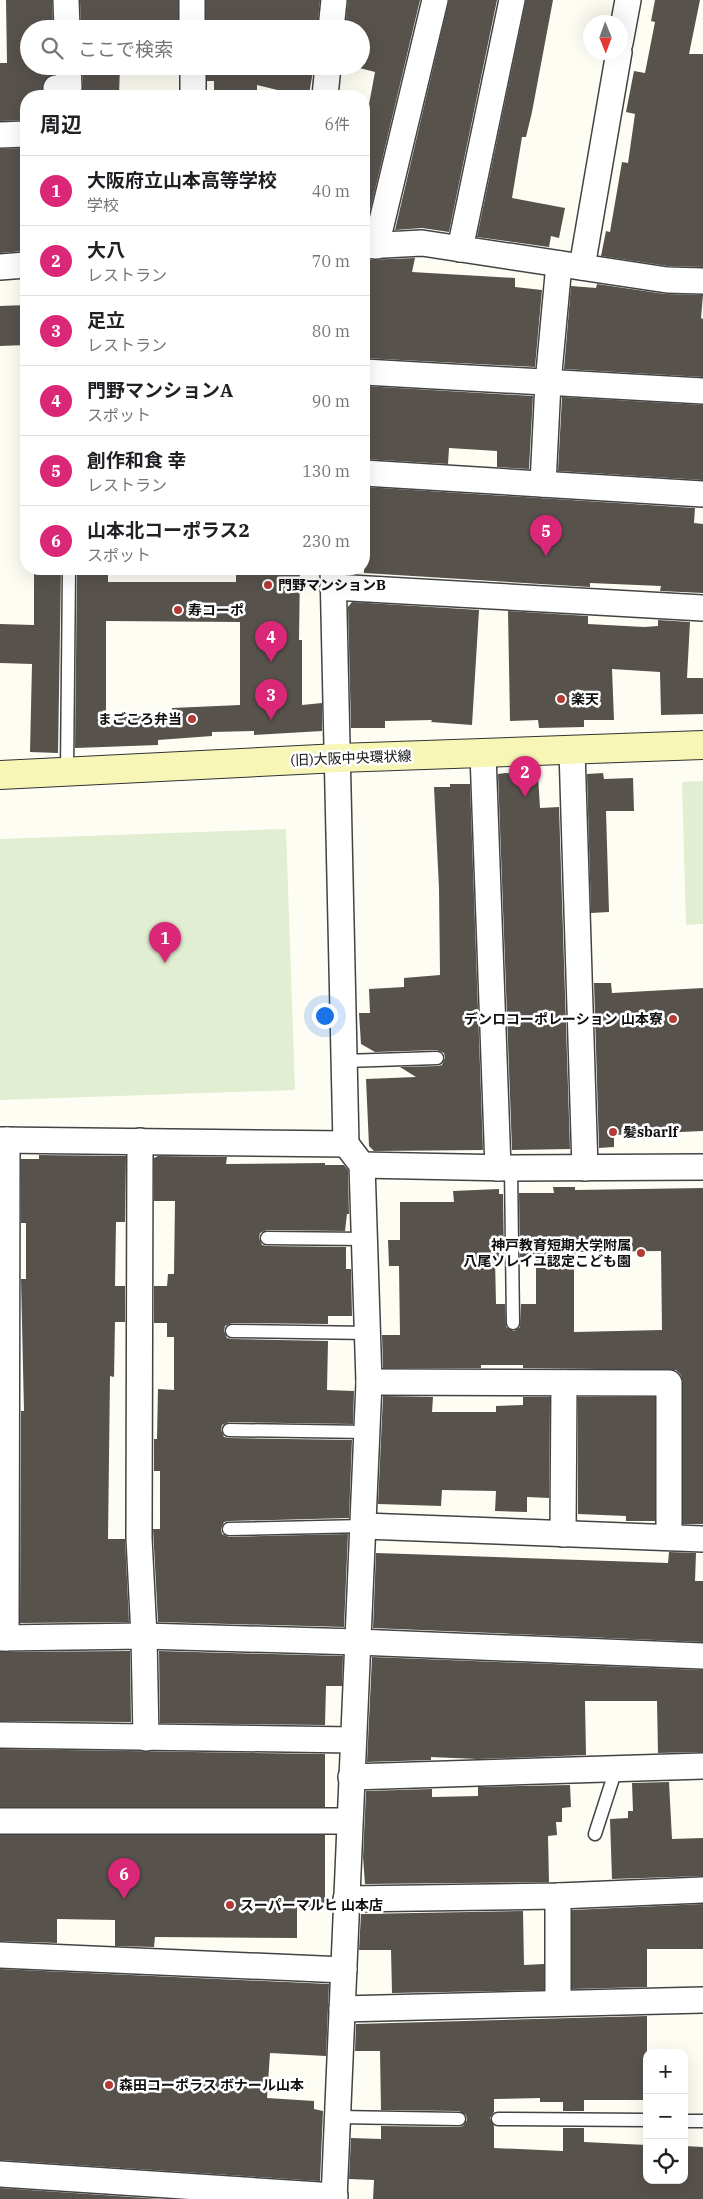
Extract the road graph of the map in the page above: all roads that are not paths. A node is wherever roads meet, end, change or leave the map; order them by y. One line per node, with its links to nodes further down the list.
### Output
1 (66, 0): 8 (street)
2 (192, 0): 9 (street)
3 (334, 0): 10 (street)
4 (435, 0): 20 (street)
5 (512, 0): 21 (street)
6 (628, 0): 7 (street)
7 (625, 15)
8 (67, 20)
9 (192, 20)
10 (332, 20)
11 (617, 60): 23 (street)
12 (68, 75): 15 (street)
13 (193, 75): 16 (street)
14 (327, 75): 17 (street)
15 (56, 90)
16 (193, 90)
17 (326, 90)
18 (20, 134): 19 (street)
19 (0, 135)
20 (370, 246): 21 (street)
21 (460, 249): 23 (street)
22 (20, 265): 24 (street)
23 (571, 266): 25 (street); 27 (street)
24 (0, 267)
25 (703, 281)
26 (370, 372): 27 (street)
27 (548, 382): 28 (street); 30 (street)
28 (703, 391)
29 (370, 473): 30 (street)
30 (543, 484): 31 (street)
31 (703, 494)
32 (69, 575): 39 (lane)
33 (333, 578): 34 (street); 38 (street)
34 (703, 608)
35 (703, 745): 36 (street, (旧)大阪中央環状線)
36 (572, 750): 37 (street, (旧)大阪中央環状線); 48 (street)
37 (483, 754): 38 (street, (旧)大阪中央環状線); 47 (street)
38 (339, 758): 39 (street, (旧)大阪中央環状線); 42 (street)
39 (67, 772): 40 (street, (旧)大阪中央環状線)
40 (0, 775)
41 (437, 1058): 42 (lane)
42 (345, 1061): 45 (street)
43 (3, 1140): 44 (street); 65 (street)
44 (140, 1141): 45 (street); 64 (street)
45 (346, 1144): 46 (street)
46 (362, 1165): 47 (street); 51 (street)
47 (504, 1168): 48 (street); 52 (lane)
48 (585, 1168): 49 (street)
49 (703, 1168)
50 (267, 1238): 51 (lane)
51 (364, 1240): 54 (street)
52 (513, 1323)
53 (232, 1331): 54 (lane)
54 (368, 1332): 55 (street)
55 (369, 1382): 56 (street); 58 (street)
56 (564, 1383): 61 (street); 62 (street)
57 (229, 1430): 58 (lane)
58 (367, 1432): 59 (street)
59 (364, 1526): 60 (lane); 61 (street); 66 (street)
60 (229, 1529)
61 (563, 1534): 62 (street)
62 (668, 1537): 63 (street)
63 (703, 1539)
64 (144, 1636): 65 (street); 66 (street); 69 (street)
65 (3, 1638)
66 (357, 1642): 67 (street); 70 (street)
67 (703, 1656)
68 (0, 1735): 69 (street)
69 (146, 1738): 70 (street)
70 (353, 1740): 73 (street)
71 (703, 1766): 72 (street)
72 (616, 1769): 73 (street); 76 (lane)
73 (351, 1777): 75 (street)
74 (0, 1821): 75 (street)
75 (350, 1821): 79 (street)
76 (595, 1834)
77 (703, 1890): 78 (street)
78 (558, 1896): 79 (street); 83 (street)
79 (346, 1899): 81 (street)
80 (0, 1955): 81 (street)
81 (344, 1970): 84 (street)
82 (703, 2000): 83 (street)
83 (558, 2003): 84 (street)
84 (342, 2009): 85 (street)
85 (338, 2117): 86 (lane); 92 (street)
86 (459, 2119)
87 (498, 2119): 88 (lane)
88 (643, 2120)
89 (688, 2121): 90 (lane)
90 (703, 2121)
91 (0, 2174): 92 (street)
92 (334, 2198)

